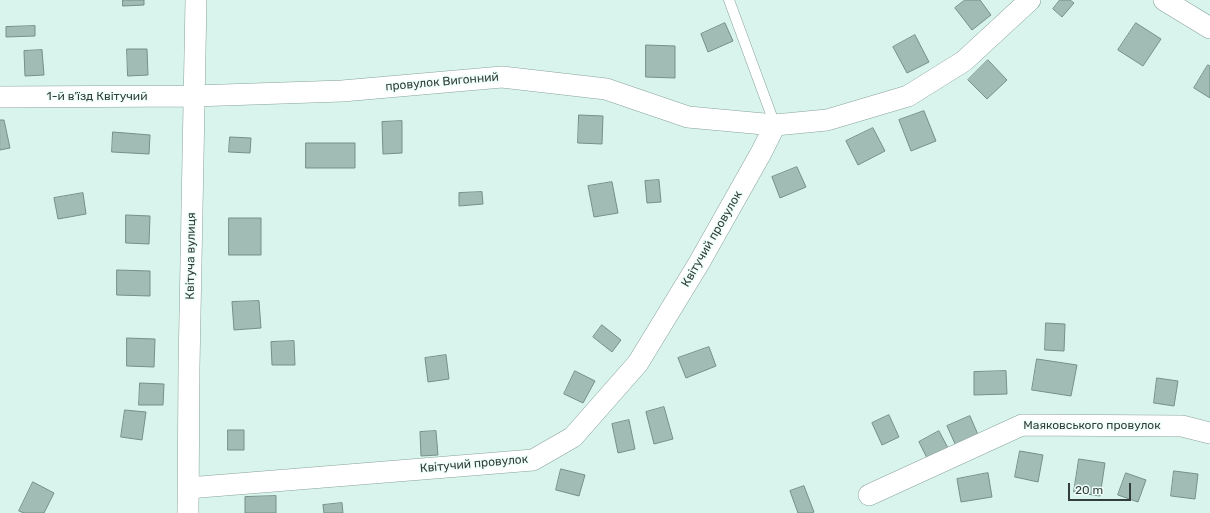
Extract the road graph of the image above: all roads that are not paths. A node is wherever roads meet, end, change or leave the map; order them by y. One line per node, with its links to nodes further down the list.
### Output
1 (196, 0): 6 (street, Квітуча вулиця)
2 (729, 0): 8 (lane)
3 (1030, 0): 8 (street, провулок Вигонний)
4 (1164, 0): 5 (street)
5 (1210, 28)
6 (194, 96): 7 (street, 1-й в'їзд Квітучий); 8 (street, провулок Вигонний); 10 (street, Квітуча вулиця)
7 (0, 98)
8 (775, 125): 10 (street, Квітучий провулок)
9 (1210, 433): 11 (street, Маяковського провулок)
10 (188, 488): 12 (street, Квітуча вулиця)
11 (869, 495)
12 (188, 513)

